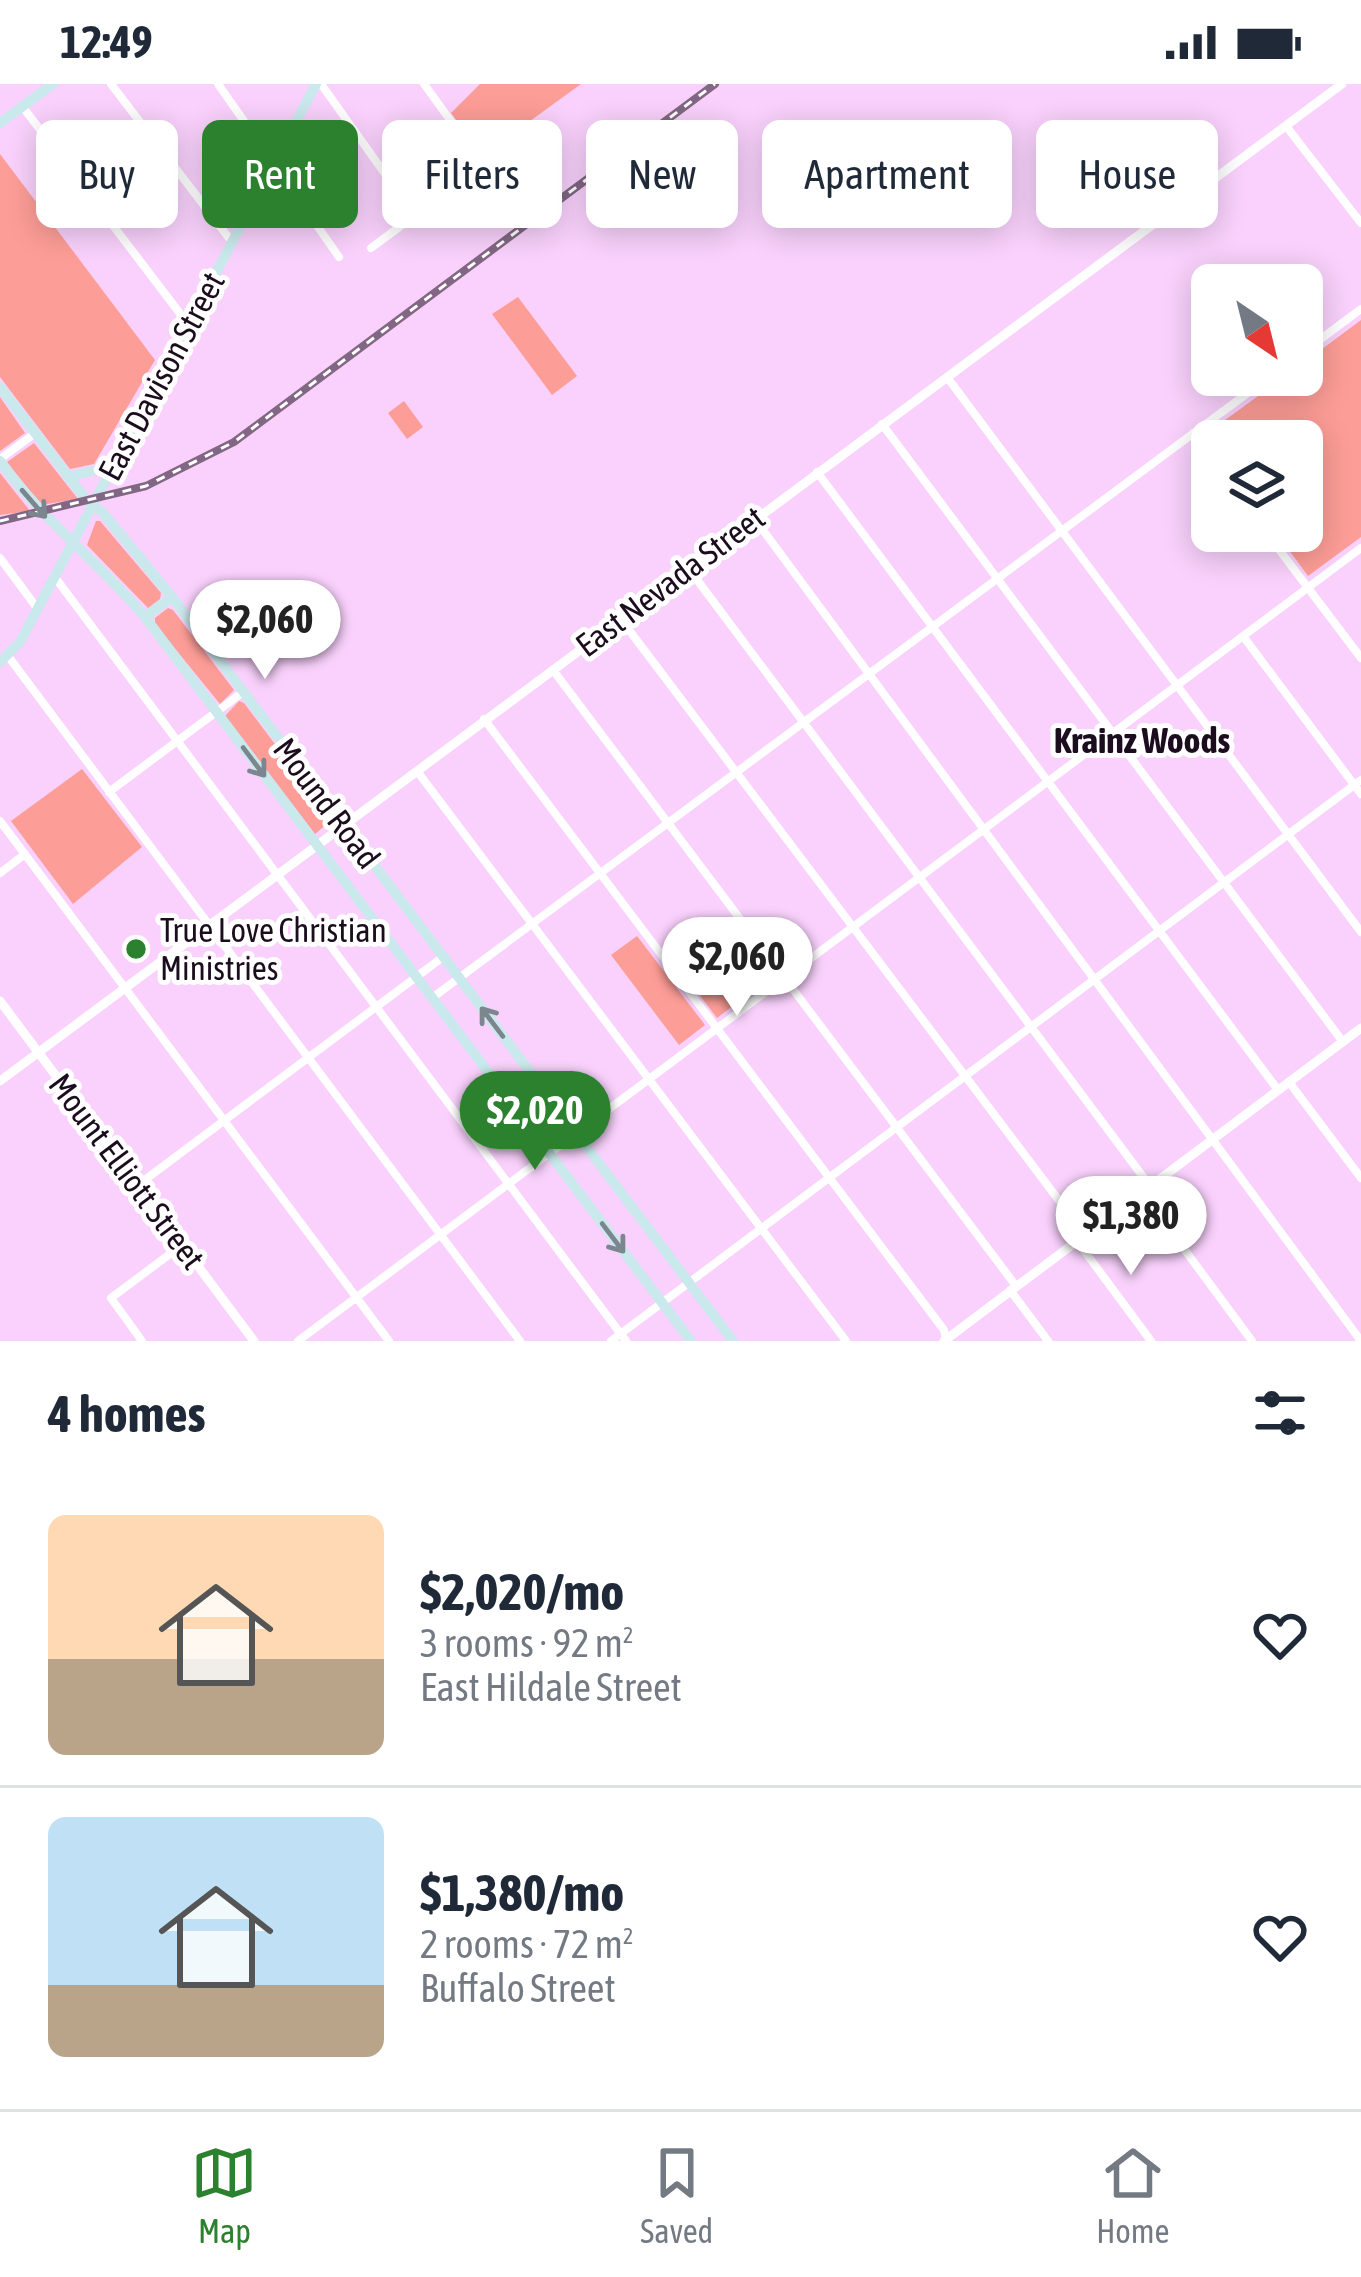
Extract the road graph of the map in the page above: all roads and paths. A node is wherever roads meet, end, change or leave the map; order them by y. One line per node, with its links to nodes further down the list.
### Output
1 (111, 84): 18 (street)
2 (218, 84): 8 (street)
3 (318, 84): 9 (main road, East Davison Street); 13 (street)
4 (424, 84): 10 (street)
5 (1342, 84): 12 (street, East Nevada Street)
6 (45, 86): 7 (main road)
7 (22, 106): 11 (main road); 22 (street)
8 (245, 120)
9 (298, 120)
10 (449, 120)
11 (0, 123)
12 (1286, 125): 14 (street); 24 (street, East Nevada Street)
13 (382, 171)
14 (1361, 223)
15 (240, 228): 18 (main road, East Davison Street)
16 (319, 228): 20 (street)
17 (398, 228): 19 (street)
18 (232, 242): 22 (main road, East Davison Street)
19 (370, 248)
20 (339, 257)
21 (1361, 309): 23 (street)
22 (188, 324): 32 (main road, East Davison Street)
23 (1323, 337)
24 (946, 376): 28 (street, East Nevada Street); 37 (street)
25 (0, 388): 29 (main road, Mound Road)
26 (1243, 396): 27 (street)
27 (1211, 420)
28 (882, 424): 33 (street, East Nevada Street); 44 (street)
29 (34, 434): 31 (street); 34 (main road, Mound Road)
30 (1191, 434): 37 (street)
31 (0, 460): 38 (main road, Mound Road, one-way to 38)
32 (113, 466): 34 (main road); 35 (main road, East Davison Street)
33 (817, 472): 36 (street, East Nevada Street); 50 (street)
34 (68, 477): 35 (main road, Mound Road)
35 (93, 506): 38 (main road, East Davison Street); 46 (main road, Mound Road)
36 (754, 518): 42 (street, East Nevada Street); 55 (street)
37 (1062, 530): 44 (street); 56 (street)
38 (73, 543): 43 (main road, East Davison Street); 48 (main road, Mound Road)
39 (1361, 548): 45 (street)
40 (1281, 552): 45 (street)
41 (0, 558): 47 (street)
42 (688, 568): 49 (street, East Nevada Street); 60 (street)
43 (54, 576): 47 (main road, East Davison Street); 62 (street)
44 (997, 578): 50 (street); 61 (street)
45 (1308, 588): 51 (street); 52 (street)
46 (172, 597): 48 (main road); 57 (main road, Mound Road)
47 (38, 608): 53 (main road, East Davison Street)
48 (145, 617): 58 (main road, Mound Road)
49 (620, 618): 54 (street, East Nevada Street); 64 (street)
50 (932, 626): 55 (street); 65 (street)
51 (1243, 636): 56 (street); 66 (street)
52 (1361, 658)
53 (4, 659): 67 (street)
54 (552, 669): 59 (street, East Nevada Street); 70 (street)
55 (868, 674): 60 (street); 72 (street)
56 (1177, 685): 61 (street); 73 (street)
57 (244, 692): 58 (street); 71 (main road, Mound Road)
58 (218, 712): 62 (street); 74 (main road, Mound Road, one-way to 74)
59 (484, 719): 63 (street, East Nevada Street); 77 (street)
60 (803, 722): 64 (street); 79 (street)
61 (1113, 733): 65 (street); 80 (street)
62 (178, 741): 67 (street); 78 (street)
63 (416, 770): 71 (street, East Nevada Street); 81 (street)
64 (735, 773): 70 (street); 83 (street)
65 (1048, 781): 72 (street); 84 (street)
66 (1358, 783): 68 (street); 73 (street)
67 (109, 792): 82 (street)
68 (1361, 794)
69 (0, 821): 75 (street)
70 (668, 823): 77 (street); 89 (street)
71 (343, 824): 74 (street, East Nevada Street); 86 (main road, Mound Road)
72 (983, 830): 79 (street); 90 (street)
73 (1288, 834): 80 (street); 85 (street)
74 (317, 844): 78 (street, East Nevada Street); 87 (main road, Mound Road)
75 (25, 854): 76 (street); 91 (street)
76 (0, 873)
77 (600, 873): 81 (street); 96 (street)
78 (277, 874): 82 (street, East Nevada Street); 94 (street)
79 (919, 878): 83 (street); 95 (street)
80 (1224, 883): 84 (street); 98 (street)
81 (531, 924): 88 (street); 102 (street)
82 (208, 925): 91 (street, East Nevada Street); 100 (street)
83 (852, 927): 89 (street); 101 (street)
84 (1160, 931): 90 (street); 105 (street)
85 (1361, 932)
86 (443, 957): 87 (street); 88 (main road, Mound Road)
87 (416, 976): 92 (main road, Mound Road); 94 (street)
88 (459, 978): 92 (street); 108 (main road, Mound Road, one-way to 88)
89 (784, 978): 96 (street); 107 (street)
90 (1095, 979): 95 (street); 109 (street)
91 (124, 988): 99 (street, East Nevada Street); 106 (street)
92 (432, 998): 110 (main road, Mound Road)
93 (0, 1001): 99 (street, Mount Elliott Street)
94 (376, 1007): 100 (street); 113 (street)
95 (1031, 1027): 101 (street); 115 (street)
96 (717, 1028): 102 (street); 111 (street)
97 (1361, 1028): 98 (street)
98 (1342, 1042): 104 (street)
99 (38, 1052): 103 (street, East Nevada Street); 114 (street, Mount Elliott Street)
100 (308, 1058): 106 (street); 117 (street)
101 (965, 1076): 107 (street); 118 (street)
102 (649, 1079): 108 (street); 116 (street)
103 (0, 1081)
104 (1289, 1082): 105 (street); 112 (street)
105 (1278, 1090): 109 (street)
106 (224, 1121): 114 (street); 122 (street)
107 (897, 1127): 111 (street); 121 (street)
108 (576, 1133): 110 (street); 120 (main road, Mound Road)
109 (1212, 1139): 115 (street); 138 (street)
110 (549, 1153): 113 (street); 123 (main road, Mound Road, one-way to 123)
111 (829, 1178): 116 (street); 125 (street)
112 (1361, 1178)
113 (508, 1183): 117 (street); 124 (street)
114 (138, 1185): 119 (street, Mount Elliott Street)
115 (1146, 1189): 118 (street); 137 (street)
116 (761, 1228): 120 (street); 134 (street)
117 (440, 1234): 122 (street); 130 (street)
118 (1081, 1238): 121 (street); 136 (street)
119 (182, 1245): 126 (street); 127 (street, Mount Elliott Street)
120 (689, 1282): 123 (street); 133 (main road, Mound Road)
121 (1013, 1288): 125 (street); 135 (street)
122 (356, 1297): 128 (street); 129 (street)
123 (662, 1303): 124 (street); 132 (main road, Mound Road)
124 (623, 1337): 131 (street)
125 (946, 1340)
126 (142, 1341)
127 (254, 1341)
128 (298, 1341)
129 (389, 1341)
130 (520, 1341)
131 (611, 1341)
132 (691, 1341)
133 (733, 1341)
134 (846, 1341)
135 (1048, 1341)
136 (1151, 1341)
137 (1252, 1341)
138 (1360, 1341)

